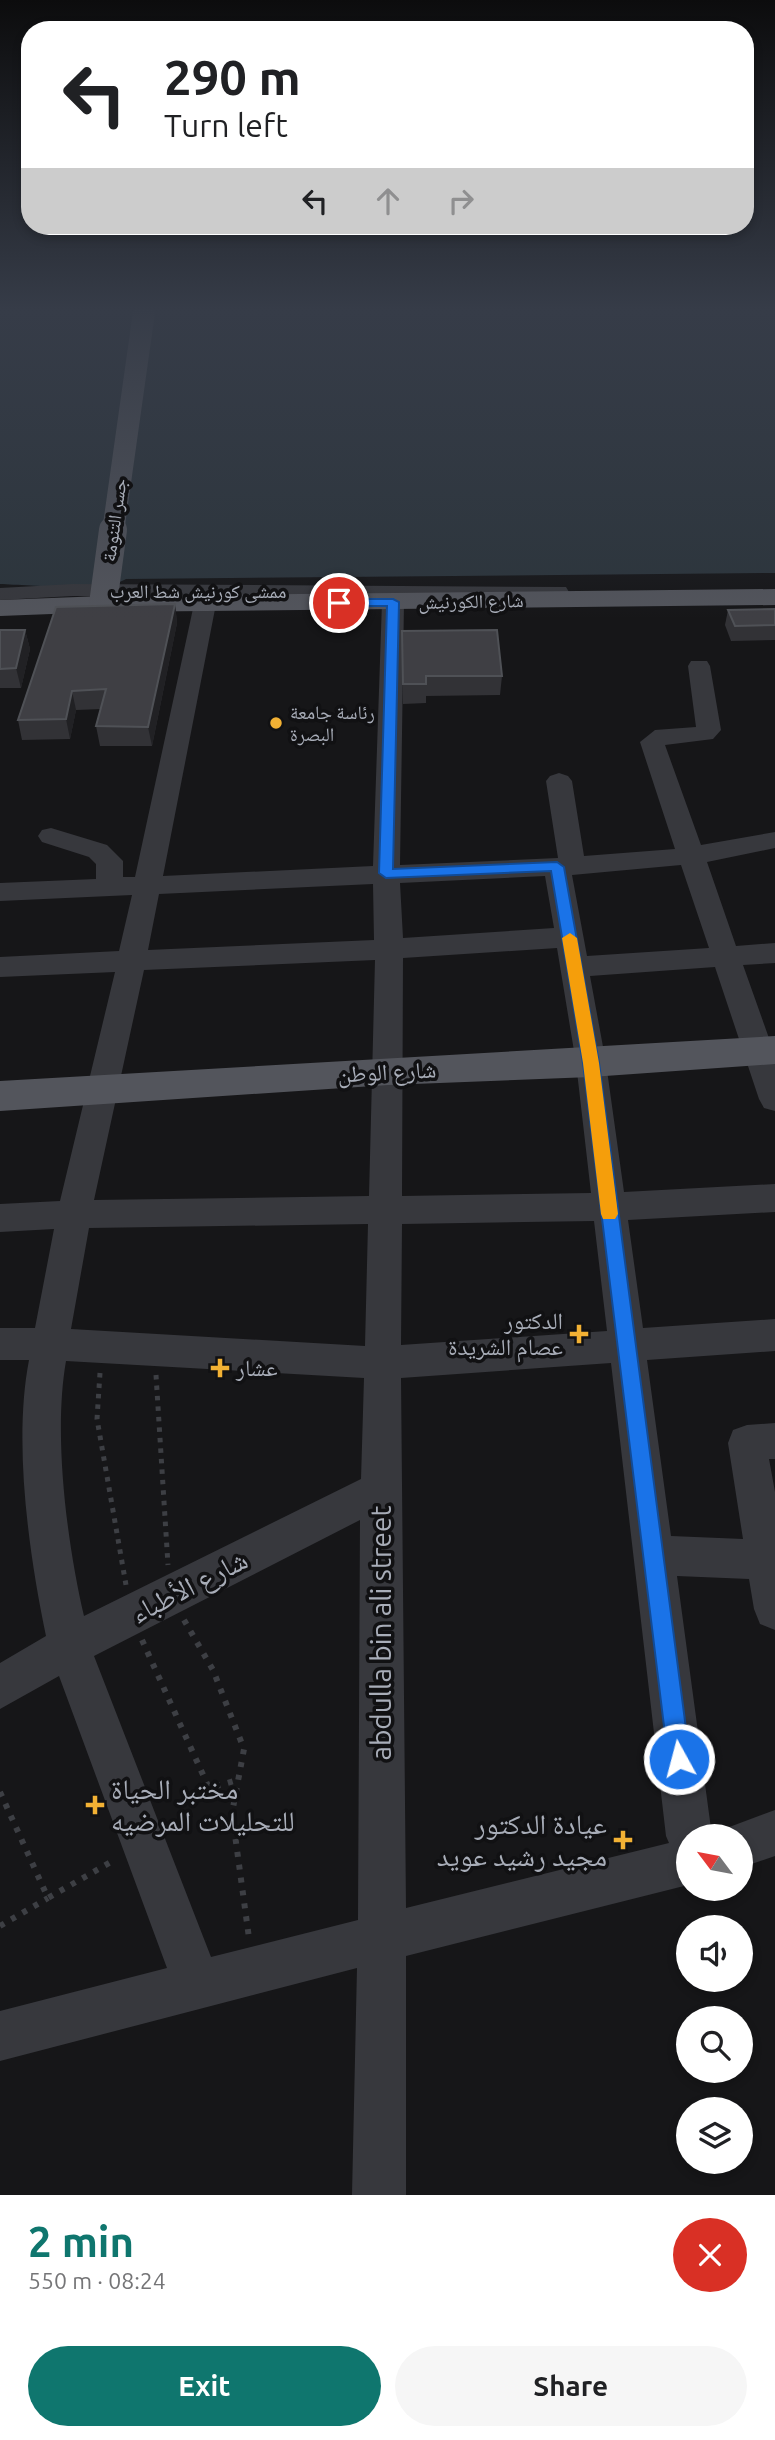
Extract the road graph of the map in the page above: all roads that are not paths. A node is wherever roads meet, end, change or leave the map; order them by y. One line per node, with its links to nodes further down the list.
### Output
1 (130, 414): 5 (main road, جسر التنومة, bridge)
2 (775, 592): 7 (street, ممشى كورنيش شط العرب)
3 (775, 597): 4 (main road, شارع الكورنيش)
4 (393, 602): 6 (main road, شارع الكورنيش); 15 (street, abdulla bin ali street)
5 (103, 604): 6 (main road, شارع الكورنيش); 7 (main road, شارع الكورنيش)
6 (205, 604): 17 (street)
7 (0, 606)
8 (699, 666): 12 (street)
9 (559, 781): 14 (street)
10 (51, 835): 18 (street)
11 (775, 839): 12 (street)
12 (690, 856): 14 (street); 23 (street)
13 (320, 858): 16 (street)
14 (565, 866): 15 (street); 21 (street)
15 (386, 873): 16 (street); 20 (street, abdulla bin ali street)
16 (190, 882): 17 (street)
17 (146, 884): 18 (street); 24 (street)
18 (109, 886): 19 (street)
19 (0, 892)
20 (389, 949): 21 (street); 24 (street); 28 (street, abdulla bin ali street)
21 (572, 952): 23 (street); 27 (street)
22 (775, 953): 23 (street)
23 (727, 956): 26 (street)
24 (132, 960): 25 (street); 29 (street)
25 (0, 967)
26 (768, 1051): 27 (main road, شارع الوطن); 31 (street)
27 (591, 1063): 28 (main road, شارع الوطن); 33 (street)
28 (388, 1071): 29 (main road, شارع الوطن); 34 (street, abdulla bin ali street)
29 (103, 1088): 30 (main road, شارع الوطن); 35 (street)
30 (0, 1096)
31 (775, 1099)
32 (775, 1198): 33 (street)
33 (608, 1207): 34 (street); 40 (street)
34 (385, 1209): 35 (street); 41 (street, abdulla bin ali street)
35 (74, 1214): 36 (street); 39 (street)
36 (0, 1218)
37 (775, 1335): 40 (street)
38 (0, 1344): 39 (street)
39 (52, 1345): 41 (street); 47 (street)
40 (625, 1347): 41 (street); 44 (street)
41 (382, 1363): 43 (street, abdulla bin ali street)
42 (775, 1441): 45 (street)
43 (380, 1490): 47 (street, شارع الأطباء); 53 (street, abdulla bin ali street)
44 (653, 1555): 45 (street); 49 (street)
45 (771, 1560): 46 (street)
46 (775, 1609)
47 (69, 1646): 48 (street, شارع الأطباء); 54 (street)
48 (0, 1688)
49 (687, 1824)
50 (775, 1833): 51 (street)
51 (753, 1841)
52 (676, 1865): 53 (street)
53 (382, 1937): 54 (street); 56 (street, abdulla bin ali street)
54 (197, 1984): 55 (street)
55 (0, 2036)
56 (379, 2195)

